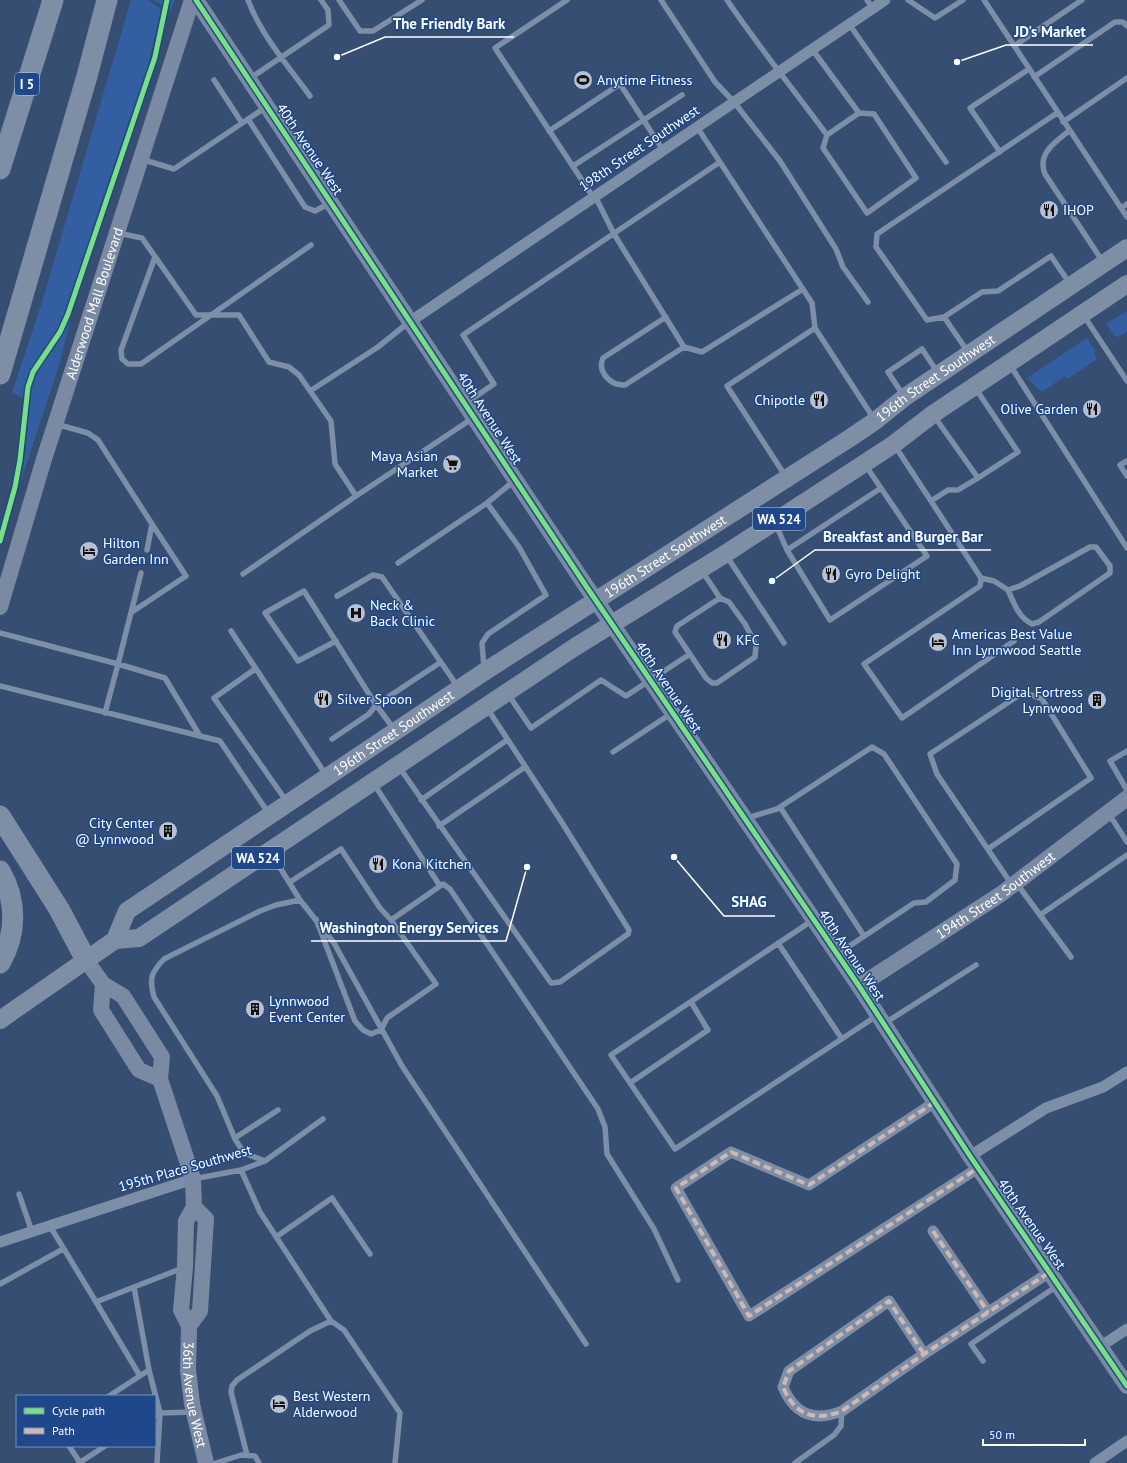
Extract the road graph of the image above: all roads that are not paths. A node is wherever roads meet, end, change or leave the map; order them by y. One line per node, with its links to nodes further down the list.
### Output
1 (53, 0): 49 (highway, I 5)
2 (107, 0): 74 (highway)
3 (192, 0): 45 (street, Alderwood Mall Boulevard)
4 (196, 0): 27 (street, 40th Avenue West)
5 (248, 0): 22 (lane)
6 (321, 0): 22 (lane)
7 (339, 0): 8 (lane)
8 (422, 0)
9 (567, 0): 40 (lane)
10 (661, 0): 31 (lane)
11 (727, 0): 24 (lane)
12 (885, 0): 17 (street, 198th Street Southwest)
13 (908, 0): 14 (lane)
14 (963, 0)
15 (984, 0): 20 (lane)
16 (1082, 0): 20 (lane)
17 (870, 4): 18 (street, 198th Street Southwest)
18 (849, 24): 21 (street, 198th Street Southwest); 47 (lane)
19 (1127, 26): 25 (lane)
20 (1014, 46): 23 (lane)
21 (812, 49): 24 (street, 198th Street Southwest); 33 (lane)
22 (282, 57): 27 (lane); 30 (lane)
23 (1029, 69): 25 (lane); 44 (lane)
24 (780, 71): 31 (street, 198th Street Southwest); 42 (lane)
25 (1034, 77): 34 (lane)
26 (1127, 78): 37 (lane)
27 (249, 79): 32 (street, 40th Avenue West)
28 (214, 80): 38 (lane)
29 (682, 95): 36 (lane)
30 (310, 96)
31 (734, 102): 39 (street, 198th Street Southwest); 64 (lane)
32 (267, 107): 35 (lane); 51 (street, 40th Avenue West)
33 (859, 113): 42 (lane); 42 (lane)
34 (1057, 113): 37 (lane); 44 (lane)
35 (248, 119): 38 (lane); 51 (lane)
36 (644, 120): 40 (lane); 43 (lane); 48 (lane)
37 (1063, 122): 41 (lane)
38 (242, 124): 45 (lane)
39 (697, 127): 43 (street, 198th Street Southwest); 46 (lane)
40 (549, 131): 48 (lane)
41 (1069, 131): 53 (lane); 60 (lane)
42 (826, 135)
43 (663, 150): 50 (street, 198th Street Southwest)
44 (1000, 152): 68 (lane)
45 (141, 159): 55 (street, Alderwood Mall Boulevard)
46 (720, 162): 56 (lane); 63 (lane)
47 (946, 162)
48 (573, 166): 50 (lane)
49 (0, 169)
50 (594, 196): 56 (lane); 69 (street, 198th Street Southwest)
51 (331, 202): 69 (street, 40th Avenue West)
52 (1127, 204): 53 (lane)
53 (1121, 208): 54 (lane)
54 (1127, 217)
55 (117, 233): 59 (lane); 84 (street, Alderwood Mall Boulevard)
56 (614, 234): 67 (lane); 80 (lane)
57 (311, 246): 66 (lane)
58 (1127, 248): 60 (main road, 196th Street Southwest / WA 524)
59 (155, 257): 66 (lane); 66 (lane)
60 (1104, 264): 62 (main road, 196th Street Southwest / WA 524)
61 (1127, 284): 65 (main road, 196th Street Southwest / WA 524)
62 (1071, 286): 68 (lane); 72 (main road, 196th Street Southwest / WA 524)
63 (803, 289): 70 (lane); 71 (lane)
64 (868, 302)
65 (1082, 314): 73 (main road, 196th Street Southwest / WA 524); 76 (lane)
66 (209, 315): 78 (lane)
67 (666, 317): 71 (lane); 71 (lane)
68 (944, 317): 72 (lane)
69 (411, 320): 78 (lane); 80 (street, 40th Avenue West)
70 (815, 328): 83 (lane); 89 (lane)
71 (684, 347)
72 (969, 354): 75 (main road, 196th Street Southwest / WA 524)
73 (1009, 363): 77 (main road, 196th Street Southwest / WA 524); 98 (lane)
74 (0, 374)
75 (939, 374): 79 (main road, 196th Street Southwest / WA 524); 79 (lane)
76 (1127, 381)
77 (974, 386): 81 (main road, 196th Street Southwest / WA 524); 90 (lane)
78 (310, 391): 93 (lane)
79 (905, 397): 83 (main road, 196th Street Southwest / WA 524)
80 (465, 403): 82 (street, 40th Avenue West)
81 (933, 414): 85 (main road, 196th Street Southwest / WA 524); 90 (lane)
82 (475, 417): 91 (street, 40th Avenue West); 93 (lane)
83 (875, 421): 89 (main road, 196th Street Southwest / WA 524)
84 (55, 424): 97 (lane); 111 (street, Alderwood Mall Boulevard)
85 (894, 444): 87 (main road, 196th Street Southwest / WA 524); 94 (lane)
86 (1127, 461): 88 (lane)
87 (864, 464): 92 (lane); 96 (main road, 196th Street Southwest / WA 524)
88 (1127, 476)
89 (787, 478): 110 (main road, 196th Street Southwest / WA 524)
90 (978, 478): 94 (lane)
91 (516, 480): 95 (lane); 110 (street, 40th Avenue West)
92 (881, 488): 100 (lane); 100 (lane)
93 (356, 496): 105 (lane)
94 (931, 501): 106 (lane)
95 (487, 502): 102 (lane); 123 (lane)
96 (774, 522): 100 (lane); 101 (main road, 196th Street Southwest / WA 524)
97 (152, 524): 99 (lane); 112 (lane)
98 (1127, 548)
99 (147, 550)
100 (787, 550)
101 (725, 554): 103 (main road, 196th Street Southwest / WA 524); 118 (lane)
102 (398, 562)
103 (701, 569): 109 (lane); 113 (main road, 196th Street Southwest / WA 524)
104 (141, 573): 112 (lane)
105 (243, 574)
106 (981, 578): 107 (lane); 117 (lane)
107 (1008, 590): 107 (lane)
108 (337, 596): 120 (lane)
109 (720, 598): 119 (lane); 119 (lane)
110 (596, 601): 113 (street, 40th Avenue West); 123 (main road, 196th Street Southwest / WA 524)
111 (0, 607)
112 (132, 612): 121 (lane)
113 (612, 623): 124 (street, 40th Avenue West); 127 (main road, 196th Street Southwest / WA 524)
114 (231, 631): 122 (lane)
115 (0, 633): 121 (lane)
116 (336, 641): 116 (lane); 128 (lane)
117 (1014, 641)
118 (784, 643)
119 (690, 654): 124 (lane)
120 (441, 662): 126 (lane); 128 (lane)
121 (118, 664): 130 (lane); 133 (lane)
122 (255, 669): 140 (lane); 145 (lane)
123 (484, 672): 126 (main road, 196th Street Southwest / WA 524)
124 (650, 680): 127 (lane); 131 (street, 40th Avenue West)
125 (0, 686): 130 (lane)
126 (459, 689): 132 (main road, 196th Street Southwest / WA 524)
127 (507, 692): 129 (main road, 196th Street Southwest / WA 524)
128 (376, 704): 132 (lane); 134 (lane)
129 (486, 706): 135 (lane); 138 (main road, 196th Street Southwest / WA 524)
130 (105, 713): 133 (lane)
131 (672, 713): 137 (lane); 150 (street, 40th Avenue West)
132 (395, 731): 140 (main road, 196th Street Southwest / WA 524)
133 (200, 736): 149 (lane)
134 (332, 739)
135 (507, 740): 139 (lane); 144 (lane)
136 (1127, 751): 142 (lane)
137 (613, 752)
138 (398, 765): 141 (main road, 196th Street Southwest / WA 524); 144 (lane)
139 (526, 767): 151 (lane); 151 (lane)
140 (327, 777): 145 (main road, 196th Street Southwest / WA 524)
141 (372, 782): 154 (main road, 196th Street Southwest / WA 524); 159 (lane)
142 (1127, 790)
143 (1127, 798): 147 (street, 194th Street Southwest)
144 (421, 800): 151 (lane)
145 (289, 804): 149 (main road, 196th Street Southwest / WA 524)
146 (780, 807): 150 (lane); 165 (lane); 165 (lane)
147 (1107, 812): 152 (lane); 158 (street, 194th Street Southwest)
148 (0, 816): 170 (highway)
149 (270, 816): 166 (main road, 196th Street Southwest / WA 524)
150 (745, 819): 163 (street, 40th Avenue West)
151 (439, 826)
152 (1127, 842)
153 (988, 849): 153 (lane); 158 (lane)
154 (270, 851): 157 (lane); 166 (main road, 196th Street Southwest / WA 524)
155 (1127, 855): 161 (lane)
156 (0, 871): 171 (highway)
157 (290, 882): 160 (lane); 164 (lane)
158 (1014, 884): 161 (lane); 174 (street, 194th Street Southwest)
159 (440, 886): 164 (lane); 202 (lane)
160 (300, 900): 162 (lane); 186 (lane)
161 (1040, 915): 169 (lane)
162 (316, 919): 178 (lane); 178 (lane)
163 (813, 919): 167 (lane); 168 (street, 40th Avenue West)
164 (391, 920): 178 (lane)
165 (864, 936): 168 (lane)
166 (115, 940): 170 (main road, 196th Street Southwest / WA 524)
167 (778, 943): 175 (lane); 179 (lane)
168 (837, 954): 174 (street, 40th Avenue West)
169 (1071, 957)
170 (86, 960): 173 (street, 36th Avenue West); 177 (main road, 196th Street Southwest / WA 524)
171 (0, 963)
172 (976, 965): 176 (lane)
173 (103, 984): 181 (street, 36th Avenue West); 181 (street)
174 (859, 986): 176 (street, 40th Avenue West)
175 (691, 1002): 182 (lane); 182 (lane)
176 (881, 1019): 179 (lane); 183 (street, 40th Avenue West)
177 (0, 1020)
178 (381, 1030): 210 (lane)
179 (842, 1039): 182 (lane)
180 (1127, 1072): 188 (street)
181 (160, 1079): 190 (street, 36th Avenue West)
182 (630, 1083)
183 (935, 1102): 188 (street, 40th Avenue West); 188 (street)
184 (278, 1110): 186 (lane)
185 (323, 1119): 187 (lane, 195th Place Southwest)
186 (235, 1138): 187 (lane)
187 (265, 1161): 189 (lane, 195th Place Southwest)
188 (974, 1162): 201 (street, 40th Avenue West)
189 (241, 1170): 190 (lane, 195th Place Southwest); 196 (lane)
190 (193, 1179): 192 (street, 36th Avenue West); 193 (street, 195th Place Southwest)
191 (19, 1194): 194 (lane)
192 (194, 1207): 200 (street, 36th Avenue West); 208 (street, 36th Avenue West)
193 (50, 1226): 194 (street, 195th Place Southwest); 198 (lane)
194 (32, 1232): 197 (street, 195th Place Southwest)
195 (933, 1232): 206 (street)
196 (276, 1237): 199 (lane); 207 (lane)
197 (0, 1242)
198 (63, 1249): 203 (lane); 205 (lane)
199 (370, 1254)
200 (185, 1267): 204 (lane); 208 (street, 36th Avenue West)
201 (1055, 1278): 206 (street); 211 (street, 40th Avenue West); 213 (lane)
202 (678, 1280)
203 (0, 1284)
204 (134, 1287): 205 (lane); 214 (lane)
205 (96, 1302): 215 (lane)
206 (988, 1312): 212 (street)
207 (331, 1321): 225 (lane); 231 (lane)
208 (189, 1326): 220 (street, 36th Avenue West)
209 (1127, 1329): 211 (street)
210 (586, 1344)
211 (1101, 1346): 216 (street, 40th Avenue West)
212 (924, 1354): 219 (street); 219 (street)
213 (983, 1361)
214 (149, 1370): 215 (lane); 218 (lane)
215 (140, 1376): 217 (lane)
216 (1127, 1386)
217 (111, 1395)
218 (154, 1395)
219 (842, 1411): 232 (lane)
220 (194, 1412): 221 (lane); 228 (street, 36th Avenue West)
221 (157, 1414): 227 (lane)
222 (1127, 1441): 233 (street)
223 (70, 1447): 226 (lane)
224 (103, 1447): 226 (lane)
225 (247, 1455): 229 (lane); 230 (lane)
226 (79, 1462)
227 (158, 1463)
228 (206, 1463)
229 (216, 1463)
230 (260, 1463)
231 (395, 1463)
232 (795, 1463)
233 (1094, 1463)

